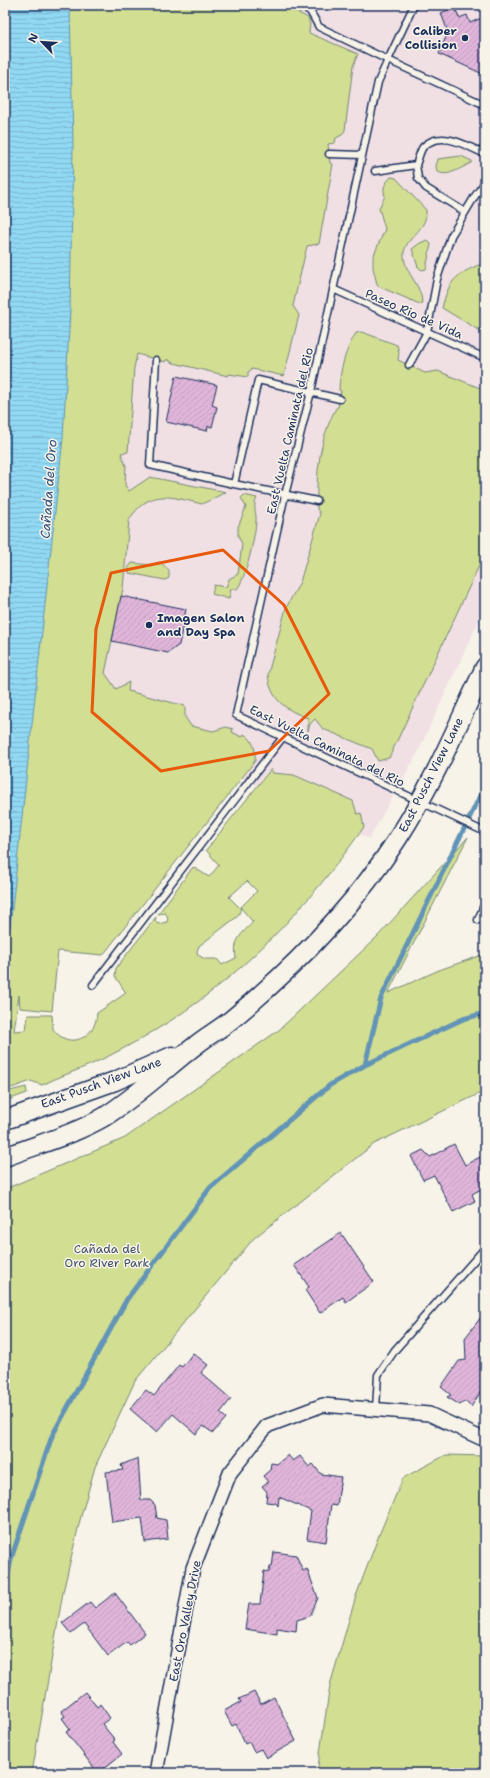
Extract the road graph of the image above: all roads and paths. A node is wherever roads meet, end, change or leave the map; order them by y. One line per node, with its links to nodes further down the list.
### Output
1 (297, 5): 3 (lane)
2 (414, 5): 3 (lane, East Vuelta Caminata del Rio)
3 (388, 60): 4 (lane); 7 (lane, East Vuelta Caminata del Rio)
4 (485, 105)
5 (329, 154): 7 (lane)
6 (485, 154): 8 (lane)
7 (362, 155): 12 (lane, East Vuelta Caminata del Rio)
8 (416, 165): 9 (lane); 11 (lane)
9 (375, 171)
10 (485, 182): 11 (lane)
11 (465, 212): 13 (lane)
12 (333, 289): 13 (lane, Paseo Rio de Vida); 17 (lane, East Vuelta Caminata del Rio)
13 (427, 332): 14 (lane, Paseo Rio de Vida); 16 (lane)
14 (485, 358)
15 (156, 360): 19 (lane)
16 (409, 365)
17 (311, 392): 18 (lane); 19 (lane); 20 (lane, East Vuelta Caminata del Rio)
18 (340, 399)
19 (234, 484): 20 (lane)
20 (285, 496): 21 (lane); 23 (lane, East Vuelta Caminata del Rio)
21 (317, 501)
22 (485, 666): 24 (main road, East Pusch View Lane)
23 (283, 737): 24 (lane, East Vuelta Caminata del Rio); 28 (lane)
24 (419, 802): 25 (lane, East Vuelta Caminata del Rio); 29 (main road, East Pusch View Lane)
25 (484, 832)
26 (485, 903): 27 (lane)
27 (478, 920)
28 (92, 986)
29 (197, 1044): 30 (main road, East Pusch View Lane); 31 (main road, East Pusch View Lane)
30 (5, 1120)
31 (5, 1157)
32 (485, 1248): 33 (lane)
33 (376, 1409): 34 (street, East Oro Valley Drive); 35 (street, East Oro Valley Drive)
34 (485, 1440)
35 (156, 1773)

